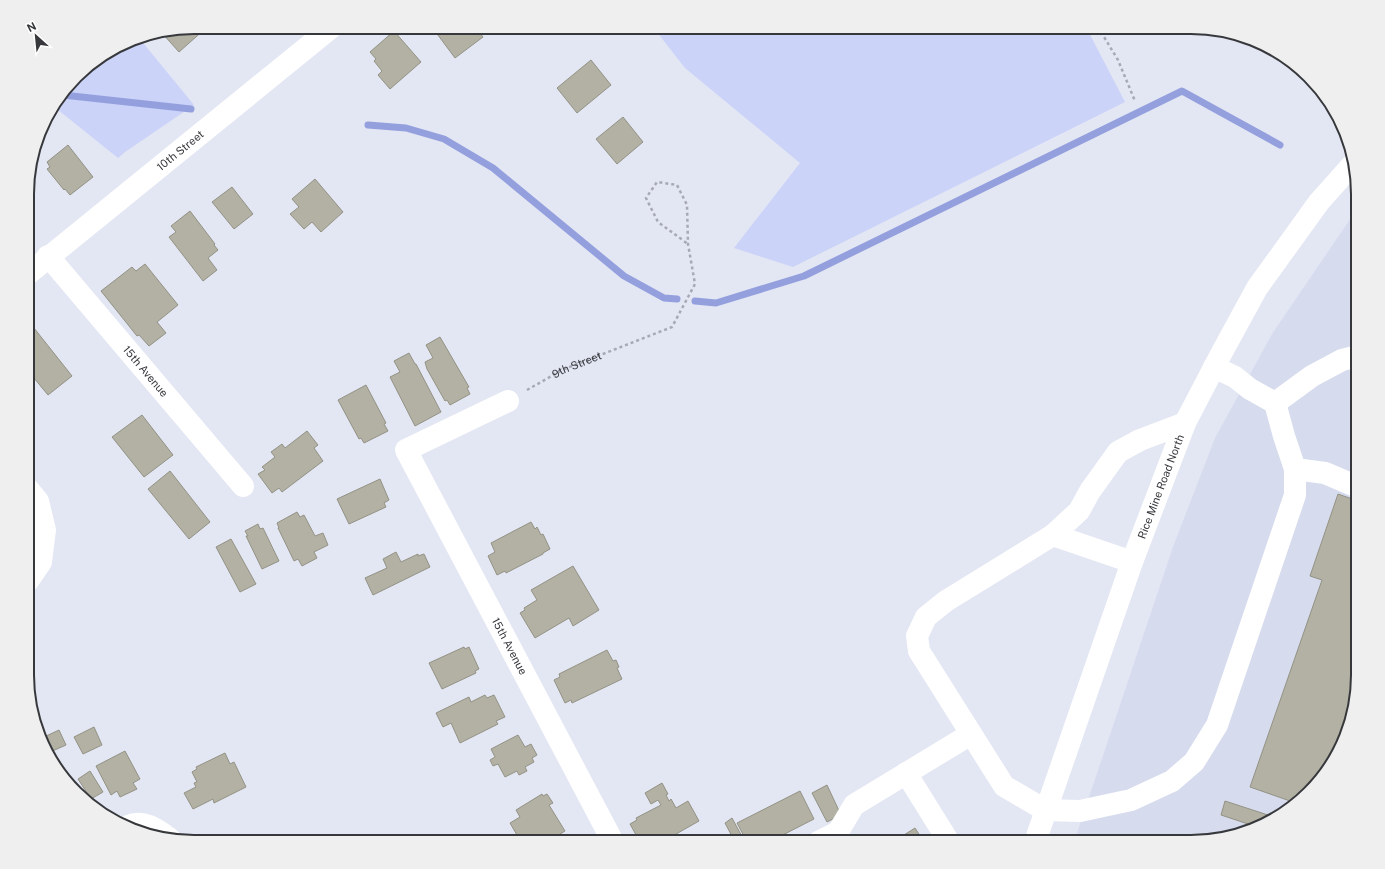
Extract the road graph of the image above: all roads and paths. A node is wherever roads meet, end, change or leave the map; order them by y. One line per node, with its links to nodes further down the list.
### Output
1 (323, 34): 6 (street, 10th Street)
2 (1102, 34): 3 (path)
3 (1135, 101)
4 (1349, 168): 9 (street, Rice Mine Road North)
5 (688, 244): 5 (path, 9th Street); 10 (path, 9th Street)
6 (48, 256): 7 (street, 10th Street); 15 (street, 15th Avenue)
7 (34, 269)
8 (1351, 358): 11 (street)
9 (1214, 367): 11 (street); 12 (street, Rice Mine Road North)
10 (508, 401): 25 (street, 15th Avenue)
11 (1275, 403): 13 (street)
12 (1186, 423): 17 (street); 18 (street, Rice Mine Road North)
13 (1295, 469): 14 (street); 22 (street)
14 (1351, 484)
15 (243, 486)
16 (34, 497): 19 (street)
17 (1053, 535): 18 (street); 20 (street)
18 (1132, 562): 22 (street, Rice Mine Road North)
19 (34, 572)
20 (971, 734): 21 (street); 22 (street)
21 (906, 773): 26 (street); 27 (street)
22 (1045, 810): 28 (street, Rice Mine Road North)
23 (138, 825): 24 (street)
24 (160, 831)
25 (609, 835)
26 (840, 835)
27 (945, 835)
28 (1037, 835)

